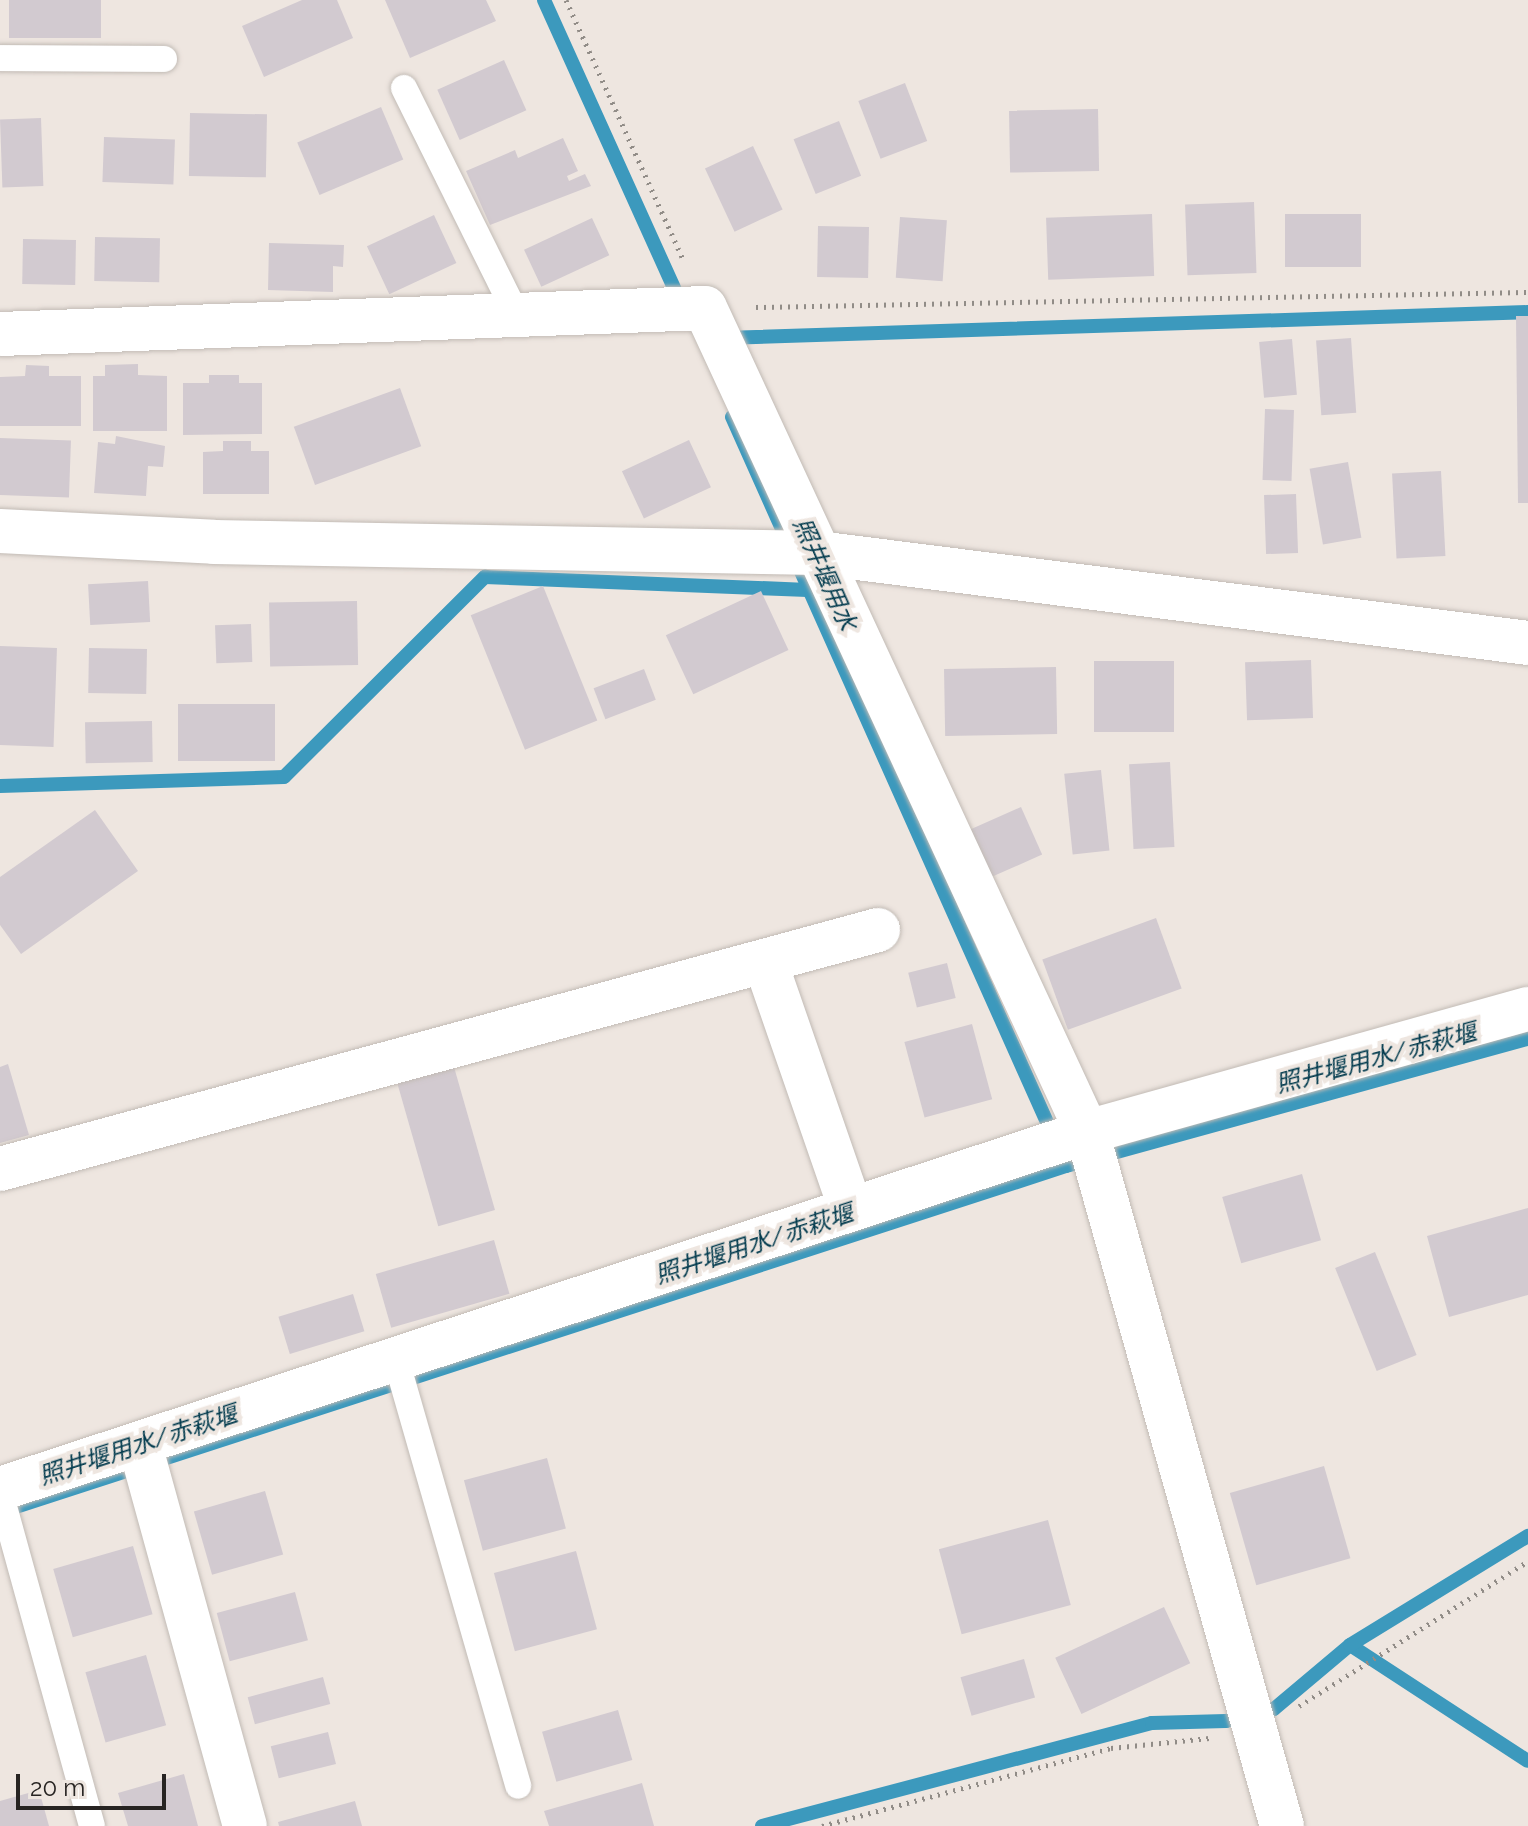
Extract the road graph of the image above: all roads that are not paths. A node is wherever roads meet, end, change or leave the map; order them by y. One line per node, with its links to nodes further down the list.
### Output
1 (0, 58): 2 (lane)
2 (164, 59)
3 (404, 88): 4 (lane)
4 (516, 314): 5 (street); 7 (street)
5 (0, 334)
6 (0, 531): 7 (street)
7 (818, 553): 8 (street); 12 (street)
8 (1528, 643)
9 (878, 930): 10 (street)
10 (765, 961): 13 (street); 14 (street)
11 (1528, 1009): 12 (street)
12 (1087, 1132): 14 (street); 21 (street)
13 (0, 1169)
14 (851, 1209): 15 (street)
15 (395, 1356): 16 (street); 18 (lane)
16 (140, 1445): 17 (street); 20 (street)
17 (0, 1491): 19 (lane)
18 (518, 1786)
19 (92, 1826)
20 (245, 1826)
21 (1282, 1826)

